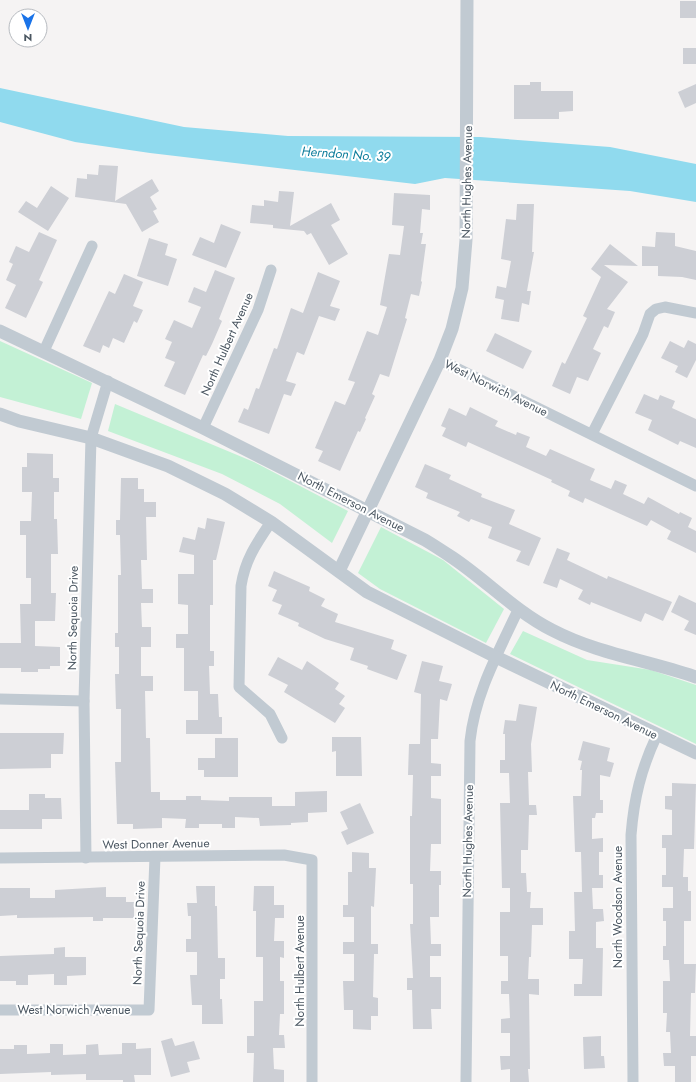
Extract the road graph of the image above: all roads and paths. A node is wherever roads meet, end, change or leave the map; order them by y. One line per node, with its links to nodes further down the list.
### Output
1 (467, 0): 7 (street, North Hughes Avenue)
2 (92, 246): 6 (street)
3 (271, 270): 10 (street, North Hulbert Avenue)
4 (696, 313): 11 (street)
5 (0, 331): 6 (street, North Emerson Avenue)
6 (44, 351): 8 (street, North Emerson Avenue)
7 (440, 360): 11 (street, West Norwich Avenue); 14 (street, West Norwich Avenue)
8 (108, 382): 10 (street, North Emerson Avenue); 12 (street, North Sequoia Drive)
9 (0, 414): 12 (street, North Emerson Avenue)
10 (203, 428): 14 (street, North Emerson Avenue)
11 (592, 434): 13 (street, West Norwich Avenue)
12 (91, 438): 15 (street, North Emerson Avenue); 21 (street, North Sequoia Drive)
13 (696, 486)
14 (368, 511): 16 (street, West Norwich Avenue); 17 (street, North Emerson Avenue)
15 (271, 522): 16 (street, North Emerson Avenue); 23 (street)
16 (339, 571): 18 (street, North Emerson Avenue)
17 (518, 610): 18 (street, North Hughes Avenue); 19 (street, North Emerson Avenue)
18 (496, 657): 22 (street, North Emerson Avenue); 32 (street, North Hughes Avenue)
19 (696, 677)
20 (0, 699): 21 (street)
21 (84, 701): 27 (street, North Sequoia Drive)
22 (657, 735): 24 (street, North Emerson Avenue); 33 (street, North Woodson Avenue)
23 (282, 738)
24 (696, 753)
25 (155, 857): 27 (street, West Donner Avenue); 28 (street, West Donner Avenue); 30 (street, North Sequoia Drive)
26 (0, 858): 27 (street, West Donner Avenue)
27 (86, 858)
28 (312, 860): 31 (street, North Hulbert Avenue)
29 (0, 1010): 30 (street, West Norwich Avenue)
30 (149, 1010)
31 (312, 1082)
32 (466, 1082)
33 (633, 1082)

